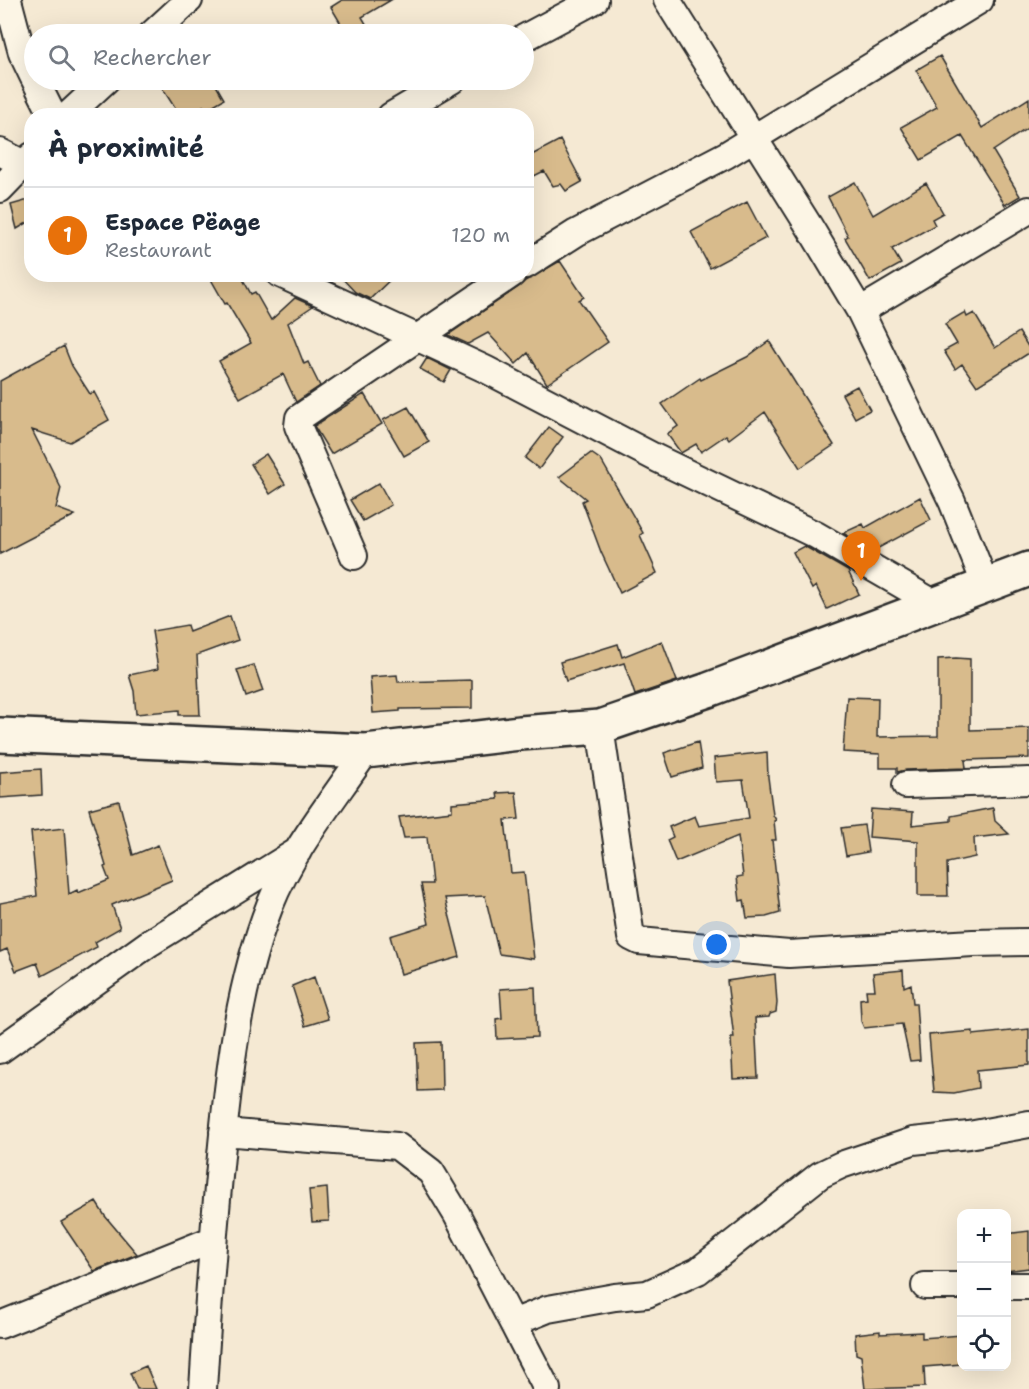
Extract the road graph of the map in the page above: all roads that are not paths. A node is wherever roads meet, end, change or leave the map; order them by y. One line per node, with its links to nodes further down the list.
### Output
1 (8, 0): 8 (street)
2 (189, 0): 6 (street)
3 (595, 0): 7 (street)
4 (667, 0): 15 (street)
5 (980, 0): 15 (street)
6 (163, 24)
7 (534, 33)
8 (24, 57)
9 (40, 90): 12 (street)
10 (95, 90): 13 (street)
11 (435, 90): 14 (street)
12 (49, 108)
13 (76, 108)
14 (405, 108)
15 (753, 138): 21 (street); 24 (street)
16 (0, 152): 17 (street)
17 (24, 161)
18 (24, 167): 19 (street)
19 (0, 189)
20 (1029, 210): 24 (street)
21 (534, 260)
22 (297, 282): 25 (street)
23 (501, 282): 25 (street)
24 (860, 310): 28 (street)
25 (418, 339): 26 (street); 29 (street)
26 (354, 556)
27 (1029, 569): 28 (highway)
28 (986, 586): 29 (highway)
29 (937, 604): 30 (highway)
30 (600, 727): 32 (highway); 36 (street)
31 (0, 735): 32 (highway)
32 (366, 751): 35 (street)
33 (1029, 782): 34 (street)
34 (906, 785)
35 (298, 851): 37 (street); 39 (street)
36 (1029, 942)
37 (0, 1050)
38 (1029, 1124): 45 (street)
39 (223, 1132): 40 (street); 45 (street)
40 (212, 1240): 46 (street); 47 (street)
41 (925, 1286): 42 (street)
42 (957, 1286)
43 (1011, 1286): 44 (street)
44 (1029, 1286)
45 (513, 1323): 48 (street)
46 (0, 1325)
47 (203, 1389)
48 (547, 1389)

